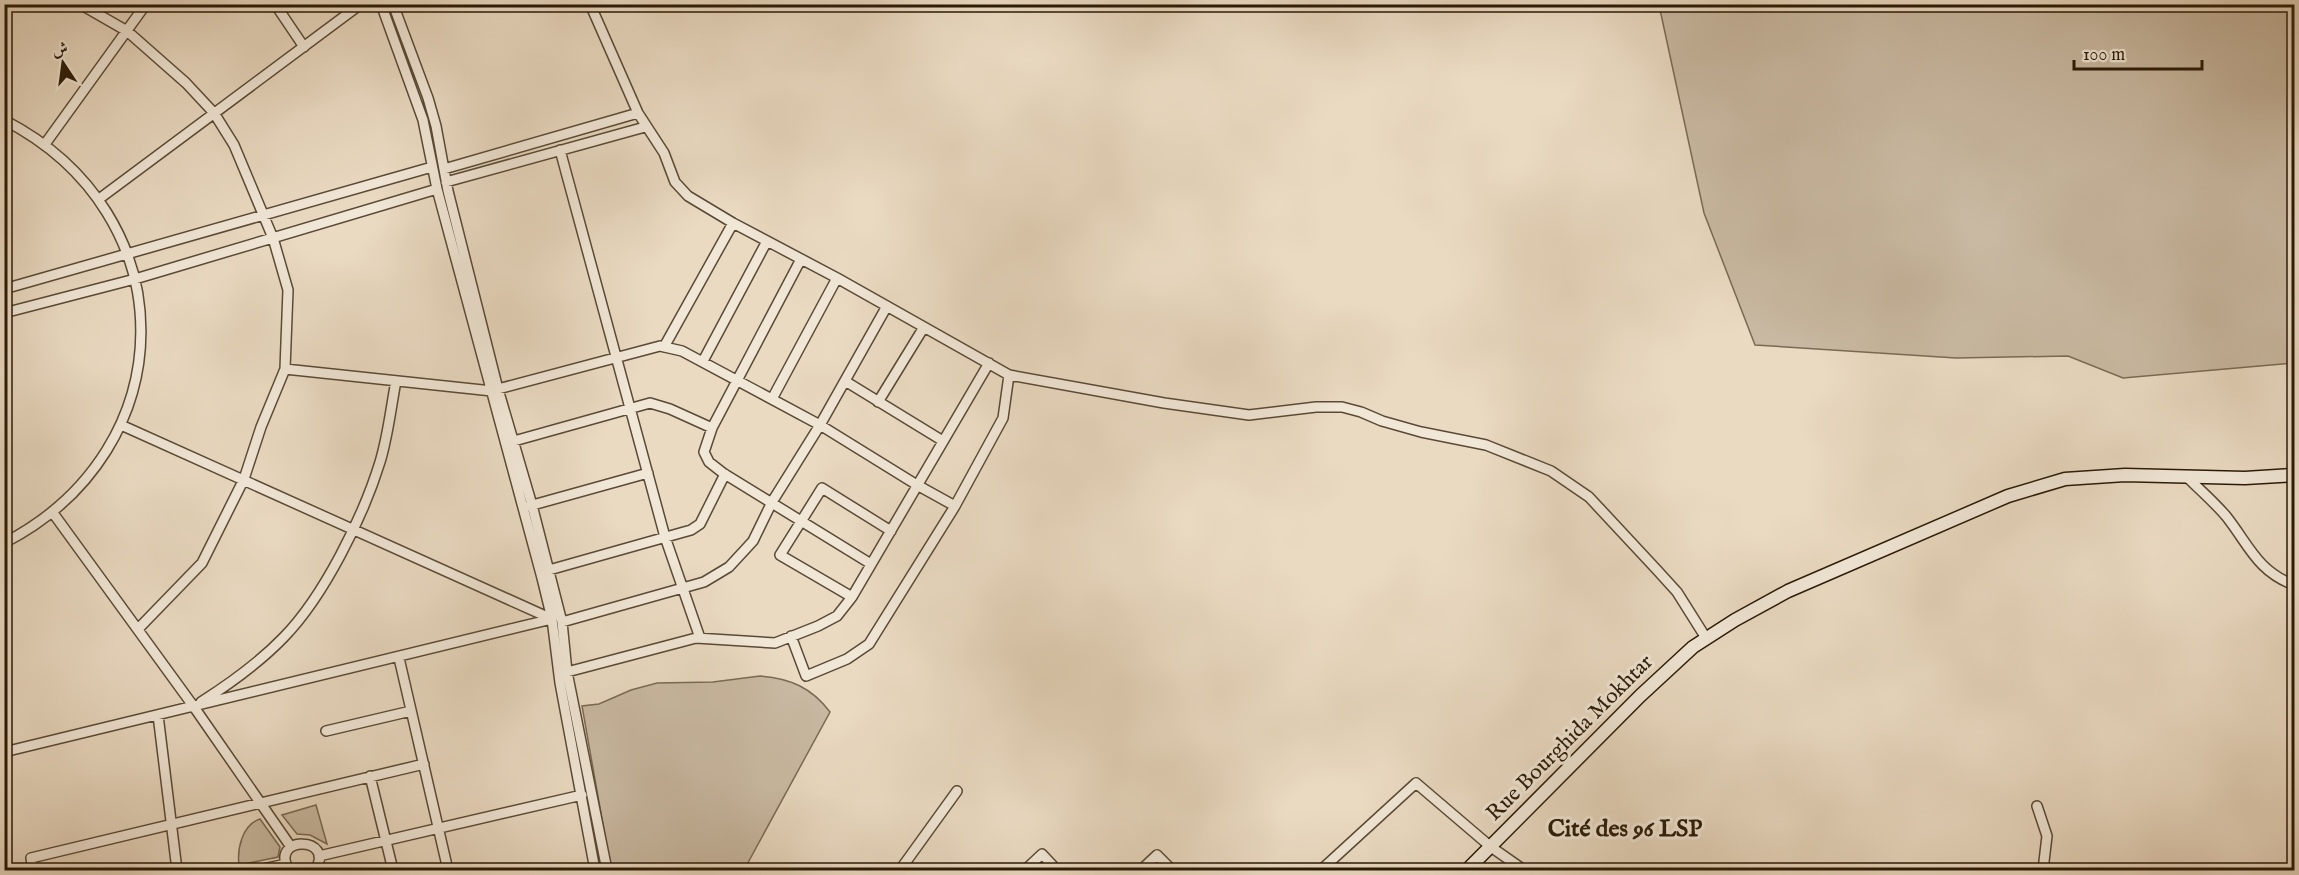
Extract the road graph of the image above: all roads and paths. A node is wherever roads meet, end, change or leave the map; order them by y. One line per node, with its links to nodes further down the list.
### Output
1 (80, 4): 8 (street)
2 (146, 4): 8 (street)
3 (275, 4): 9 (street)
4 (361, 4): 9 (street)
5 (381, 4): 16 (street)
6 (393, 4): 17 (street)
7 (590, 4): 11 (street)
8 (127, 31): 10 (street); 14 (street)
9 (304, 47): 10 (street)
10 (214, 113): 20 (street); 21 (street)
11 (638, 113): 13 (street); 17 (street)
12 (4, 120): 14 (street)
13 (645, 127): 15 (street); 22 (street)
14 (45, 144): 20 (street)
15 (561, 150): 18 (street); 34 (street)
16 (432, 166): 19 (street); 21 (street)
17 (444, 169): 18 (street)
18 (446, 182): 42 (street)
19 (436, 189): 23 (street); 42 (street)
20 (99, 199): 25 (street)
21 (262, 215): 23 (street); 25 (street)
22 (733, 223): 24 (street); 33 (street)
23 (273, 238): 28 (street); 37 (street)
24 (767, 241): 26 (street); 35 (street)
25 (127, 252): 28 (street); 29 (street)
26 (801, 259): 27 (street); 39 (street)
27 (837, 278): 30 (street); 43 (street)
28 (135, 279): 31 (street); 47 (street)
29 (4, 289)
30 (887, 306): 32 (street); 41 (street)
31 (4, 313)
32 (924, 327): 36 (street); 44 (street)
33 (664, 347): 34 (street); 35 (street)
34 (616, 359): 42 (street); 45 (street)
35 (703, 361): 39 (street)
36 (989, 363): 38 (street); 50 (street)
37 (285, 369): 40 (street); 55 (street)
38 (1009, 375): 59 (street); 76 (street)
39 (738, 380): 43 (street); 48 (street)
40 (396, 381): 42 (street); 62 (street)
41 (845, 381): 44 (street); 46 (street)
42 (495, 390): 49 (street); 58 (street)
43 (772, 399): 46 (street)
44 (878, 402): 50 (street)
45 (631, 408): 48 (street); 49 (street); 51 (street)
46 (820, 424): 56 (street); 57 (street)
47 (121, 425): 55 (street); 60 (street)
48 (712, 428): 52 (street)
49 (514, 441): 58 (street)
50 (943, 441): 56 (street)
51 (648, 473): 58 (street); 64 (street)
52 (725, 474): 57 (street); 64 (street)
53 (2295, 475): 54 (main road, Rue Bourghida Mokhtar)
54 (2185, 476): 68 (street); 76 (main road, Rue Bourghida Mokhtar)
55 (244, 479): 62 (street); 73 (street)
56 (917, 485): 59 (street); 63 (street)
57 (772, 502): 61 (street); 69 (street)
58 (528, 506): 67 (street); 71 (street)
59 (954, 506): 74 (street)
60 (54, 513): 65 (street); 73 (street)
61 (802, 521): 63 (street); 66 (street); 70 (street)
62 (353, 529): 71 (street); 79 (street)
63 (891, 531): 66 (street)
64 (665, 537): 67 (street); 69 (street)
65 (4, 543)
66 (871, 564): 70 (street)
67 (549, 570): 72 (street)
68 (2295, 585)
69 (683, 588): 72 (street); 75 (street)
70 (852, 597): 74 (street)
71 (552, 619): 77 (street); 87 (street)
72 (562, 622): 78 (street)
73 (138, 629): 79 (street)
74 (790, 636): 75 (street)
75 (700, 638): 78 (street)
76 (1706, 638): 94 (main road, Rue Bourghida Mokhtar)
77 (399, 658): 79 (street); 80 (street)
78 (567, 672): 104 (street)
79 (194, 707): 81 (street); 88 (street)
80 (411, 711): 82 (street); 84 (street)
81 (158, 715): 83 (street); 90 (street)
82 (326, 731)
83 (4, 752)
84 (424, 764): 85 (street); 91 (street)
85 (370, 776): 88 (street); 92 (street)
86 (957, 791): 105 (street)
87 (582, 795): 91 (street); 103 (street)
88 (261, 802): 90 (street); 93 (street)
89 (2037, 806): 113 (street)
90 (171, 824): 97 (street); 98 (street)
91 (438, 828): 92 (street); 102 (street)
92 (386, 840): 95 (street); 101 (street)
93 (291, 847): 95 (street); 96 (street)
94 (1491, 847): 110 (street); 111 (main road, Rue Bourghida Mokhtar); 112 (street)
95 (319, 856): 100 (street)
96 (288, 867): 99 (street)
97 (33, 870)
98 (177, 870)
99 (258, 870)
100 (315, 870)
101 (393, 870)
102 (448, 870)
103 (595, 870)
104 (607, 870)
105 (900, 870)
106 (1025, 870): 107 (street)
107 (1057, 870)
108 (1141, 870): 109 (street)
109 (1172, 870)
110 (1321, 870)
111 (1467, 870)
112 (1524, 870)
113 (2043, 870)

